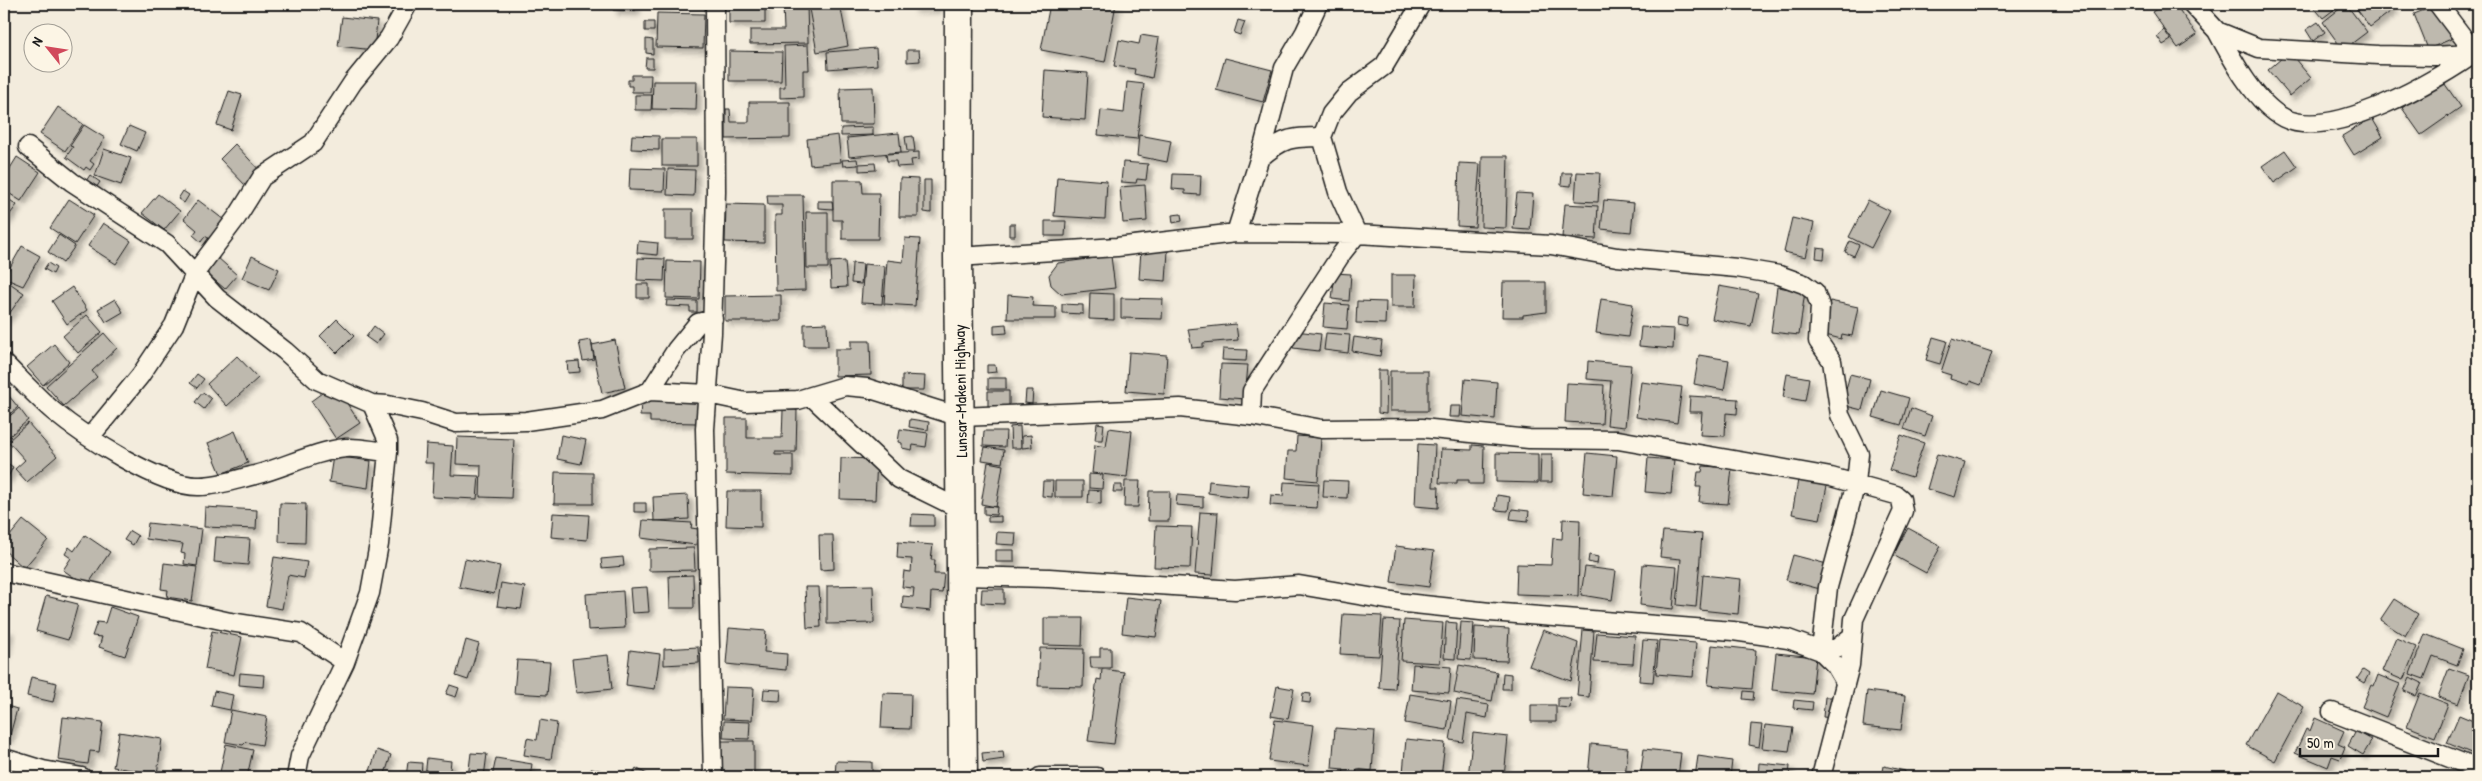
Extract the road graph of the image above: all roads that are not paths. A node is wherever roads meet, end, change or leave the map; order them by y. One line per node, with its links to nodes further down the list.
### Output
1 (408, 4): 16 (street)
2 (715, 4): 17 (street)
3 (959, 4): 15 (main road, Lunsar-Makeni Highway)
4 (1318, 4): 12 (street)
5 (1421, 4): 10 (street)
6 (2192, 4): 8 (street)
7 (2438, 4): 9 (street)
8 (2217, 32): 9 (street); 9 (street)
9 (2477, 52)
10 (1322, 137): 12 (street); 14 (street)
11 (28, 147): 16 (street)
12 (1260, 158): 13 (street)
13 (1236, 233): 14 (street); 15 (street)
14 (1357, 234): 23 (street); 27 (street)
15 (958, 257): 24 (main road, Lunsar-Makeni Highway)
16 (195, 273): 22 (street); 25 (street)
17 (713, 319): 19 (street); 20 (street)
18 (4, 363): 25 (street)
19 (650, 391): 20 (street); 22 (street)
20 (708, 394): 21 (street); 41 (street)
21 (812, 396): 24 (street); 28 (street)
22 (372, 404): 26 (street)
23 (1251, 416): 24 (street); 27 (street)
24 (960, 417): 28 (main road, Lunsar-Makeni Highway)
25 (90, 436): 26 (street)
26 (388, 452): 33 (street)
27 (1856, 484): 31 (street); 32 (street)
28 (962, 510): 30 (main road, Lunsar-Makeni Highway)
29 (4, 572): 33 (street)
30 (962, 576): 32 (street); 42 (main road, Lunsar-Makeni Highway)
31 (1851, 638): 32 (street); 34 (street)
32 (1821, 651): 34 (street)
33 (345, 662): 40 (street)
34 (1846, 682): 38 (street)
35 (2332, 712): 37 (street)
36 (4, 758): 39 (street)
37 (2478, 769)
38 (1825, 775)
39 (82, 777)
40 (296, 777)
41 (713, 777)
42 (963, 777)
43 (1040, 777): 44 (street)
44 (1097, 777)

